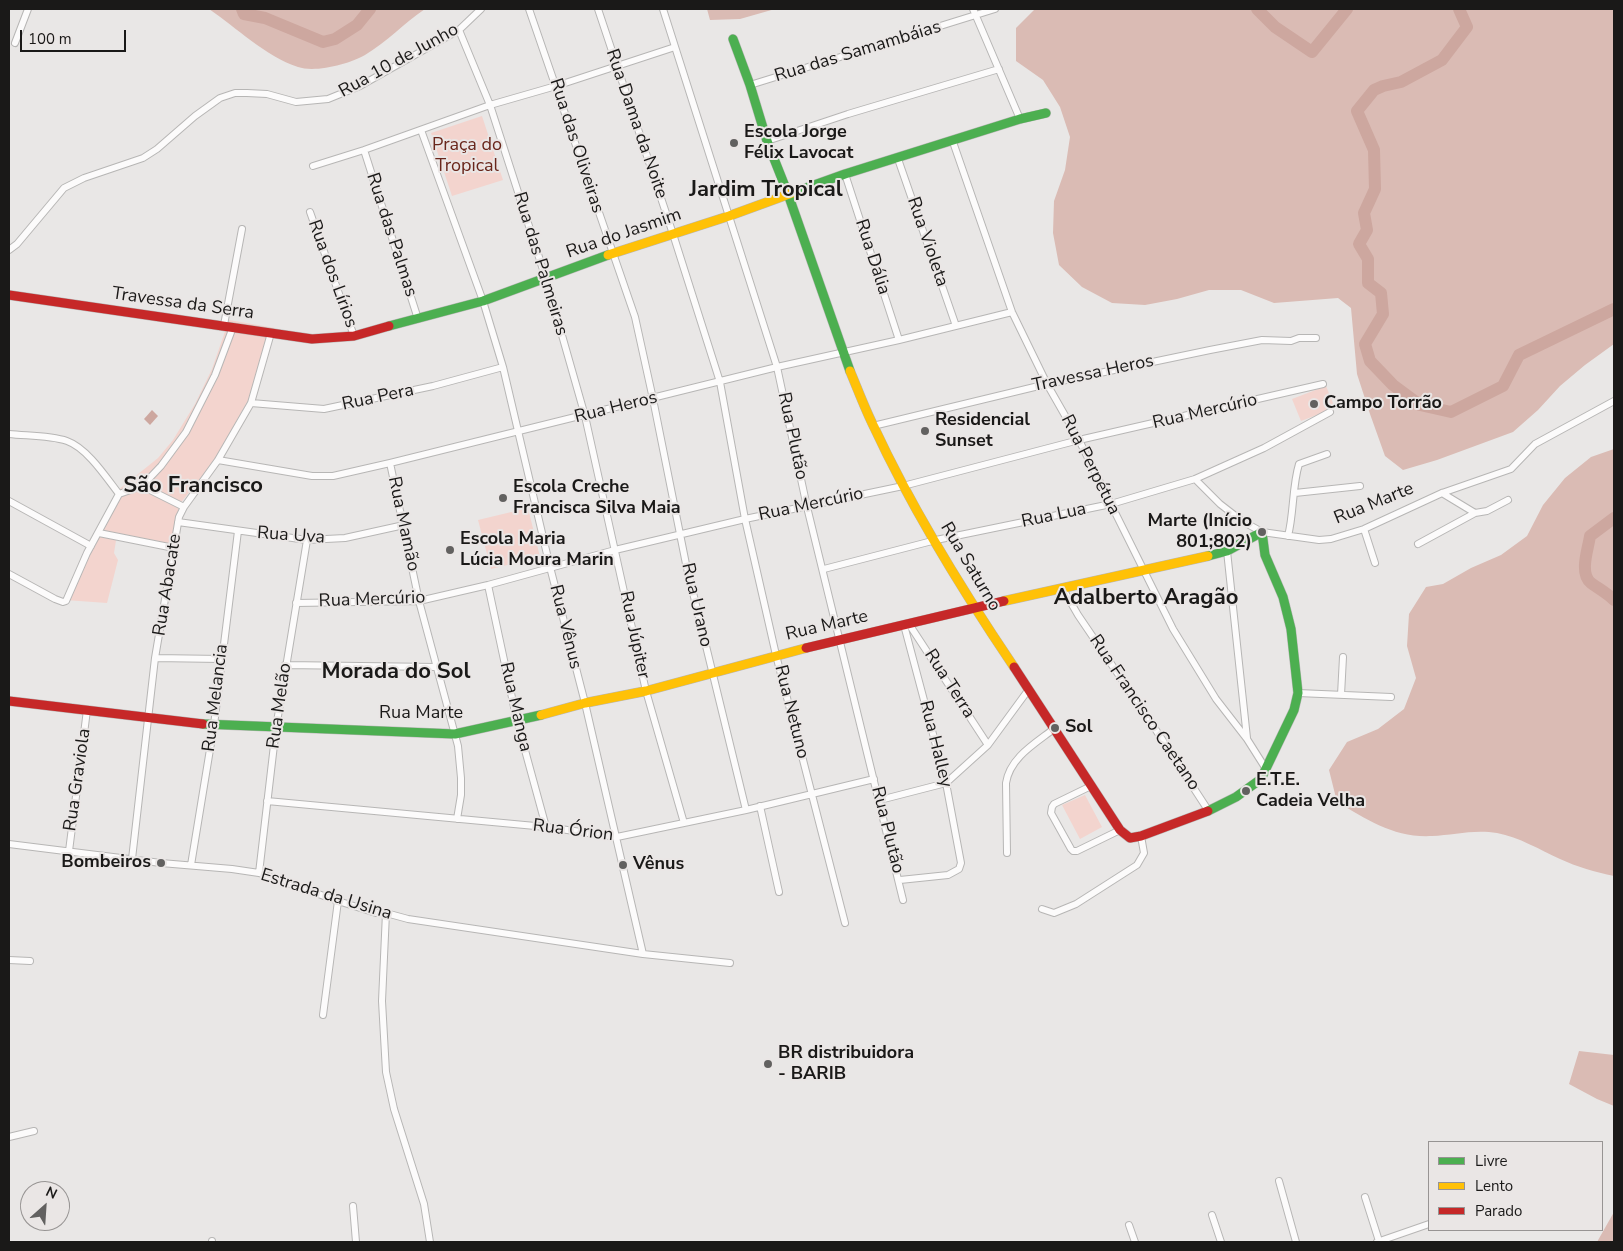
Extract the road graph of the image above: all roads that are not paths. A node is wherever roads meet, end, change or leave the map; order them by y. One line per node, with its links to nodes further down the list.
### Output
1 (28, 9): 11 (street)
2 (481, 9): 9 (street, Rua 10 de Junho)
3 (529, 9): 16 (street, Rua das Oliveiras)
4 (598, 9): 13 (street, Rua Dama da Noite)
5 (663, 9): 12 (street, Rua Plutão)
6 (974, 9): 8 (street)
7 (995, 9): 8 (street, Rua das Samambáias)
8 (976, 16): 14 (street); 15 (street, Rua das Samambáias)
9 (459, 30): 17 (street, Rua das Palmeiras); 32 (street, Rua 10 de Junho)
10 (733, 39): 15 (street, Rua Saturno)
11 (15, 42)
12 (675, 47): 13 (street); 29 (street, Rua Plutão)
13 (616, 65): 16 (street); 31 (street, Rua Dama da Noite)
14 (999, 69): 19 (street); 21 (street)
15 (750, 85): 21 (street, Rua Saturno)
16 (556, 86): 17 (street); 33 (street, Rua das Oliveiras)
17 (490, 104): 20 (street); 34 (street, Rua das Palmeiras)
18 (1046, 113): 19 (street, Rua do Jasmim)
19 (1020, 119): 22 (street, Rua do Jasmim)
20 (421, 130): 23 (street); 36 (street, Rua Vênus)
21 (767, 141): 27 (street, Rua Saturno)
22 (953, 142): 24 (street, Rua do Jasmim); 37 (street, Rua Perpétua)
23 (364, 150): 25 (street); 38 (street, Rua das Palmas)
24 (898, 159): 26 (street, Rua do Jasmim); 40 (street, Rua Violeta)
25 (313, 166)
26 (845, 174): 27 (street, Rua do Jasmim); 44 (street, Rua Dália)
27 (788, 194): 29 (street, Rua do Jasmim); 45 (street, Rua Saturno)
28 (310, 212): 42 (street, Rua dos Lírios)
29 (728, 216): 31 (street, Rua do Jasmim); 47 (street, Rua Plutão)
30 (242, 229): 39 (street)
31 (673, 234): 33 (street, Rua do Jasmim); 48 (street, Rua Dama da Noite)
32 (9, 250)
33 (612, 253): 34 (street, Rua do Jasmim); 51 (street, Rua das Oliveiras)
34 (546, 279): 36 (street, Rua do Jasmim); 55 (street, Rua das Palmeiras)
35 (9, 296): 39 (street, Travessa da Serra)
36 (483, 301): 38 (street, Rua do Jasmim); 46 (street, Rua Vênus)
37 (1012, 312): 40 (street, Rua Heros); 49 (street, Rua Perpétua)
38 (418, 319): 42 (street, Rua do Jasmim)
39 (229, 326): 41 (street, Travessa da Serra); 64 (street)
40 (956, 326): 44 (street, Rua Heros)
41 (271, 333): 42 (street, Travessa da Serra); 53 (street, Rua Abacate)
42 (354, 336)
43 (1316, 338): 49 (street, Travessa Heros)
44 (899, 340): 45 (street, Rua Heros)
45 (842, 352): 47 (street, Rua Heros); 56 (street, Rua Saturno)
46 (503, 367): 53 (street, Rua Pera); 57 (street, Rua Vênus)
47 (777, 367): 48 (street, Rua Heros); 73 (street, Rua Plutão)
48 (720, 382): 51 (street, Rua Heros); 76 (street, Rua Netuno)
49 (1048, 384): 56 (street, Travessa Heros); 59 (street, Rua Perpétua)
50 (1323, 384): 59 (street, Rua Mercúrio)
51 (653, 399): 55 (street, Rua Heros); 83 (street, Rua Urano)
52 (1614, 402): 68 (street, Rua Marte)
53 (250, 403): 61 (street, Rua Abacate)
54 (1330, 412): 63 (street, Rua Lua)
55 (585, 416): 57 (street, Rua Heros); 90 (street, Rua Júpiter)
56 (873, 426): 65 (street, Rua Saturno)
57 (519, 431): 62 (street, Rua Heros); 93 (street, Rua Vênus)
58 (9, 434): 69 (street)
59 (1079, 440): 65 (street, Rua Mercúrio); 72 (street, Rua Perpétua)
60 (1327, 454): 67 (street)
61 (218, 460): 62 (street, Rua Heros); 74 (street, Rua Abacate)
62 (390, 463): 78 (street, Rua Mamão)
63 (1195, 479): 72 (street, Rua Lua); 81 (street)
64 (142, 486): 69 (street); 74 (street)
65 (903, 486): 73 (street, Rua Mercúrio); 86 (street, Rua Saturno)
66 (1360, 486): 67 (street)
67 (1295, 493): 84 (street)
68 (1442, 493): 75 (street); 79 (street, Rua Marte)
69 (119, 494): 82 (street)
70 (1508, 500): 75 (street)
71 (9, 502): 88 (street)
72 (1111, 504): 86 (street, Rua Lua); 95 (street, Rua Perpétua)
73 (807, 506): 76 (street, Rua Mercúrio); 94 (street, Rua Plutão)
74 (184, 507): 77 (street, Rua Abacate)
75 (1475, 514): 87 (street)
76 (745, 519): 83 (street, Rua Mercúrio); 104 (street, Rua Netuno)
77 (178, 522): 80 (street, Rua Uva); 89 (street, Rua Abacate)
78 (404, 525): 85 (street, Rua Uva); 99 (street, Rua Mamão)
79 (1364, 529): 84 (street, Rua Marte); 92 (street)
80 (238, 531): 85 (street, Rua Uva); 107 (street, Rua Melancia)
81 (1262, 532): 84 (street, Rua Marte); 91 (street, Rua Marte); 113 (street)
82 (99, 533): 88 (street); 89 (street)
83 (680, 536): 90 (street, Rua Mercúrio); 110 (street, Rua Urano)
84 (1288, 536)
85 (307, 540): 100 (street, Rua Melão)
86 (936, 540): 94 (street, Rua Lua); 101 (street, Rua Saturno)
87 (1418, 544)
88 (91, 546): 96 (street)
89 (174, 548): 106 (street, Rua Abacate)
90 (615, 550): 93 (street, Rua Mercúrio); 112 (street, Rua Júpiter)
91 (1226, 551): 95 (street, Rua Marte); 125 (street)
92 (1375, 563)
93 (550, 567): 97 (street, Rua Mercúrio); 117 (street, Rua Vênus)
94 (824, 569): 103 (street, Rua Plutão)
95 (1144, 571): 98 (street, Rua Marte); 125 (street, Rua Perpétua)
96 (9, 574)
97 (488, 585): 99 (street, Rua Mercúrio); 120 (street, Rua Manga)
98 (1063, 589): 101 (street, Rua Marte); 136 (street, Rua Francisco Caetano)
99 (419, 601): 100 (street, Rua Mercúrio); 109 (street, Rua Mamão)
100 (296, 603): 108 (street, Rua Melão)
101 (974, 608): 102 (street, Rua Marte); 111 (street, Rua Saturno)
102 (907, 625): 103 (street, Rua Marte); 126 (street, Rua Terra); 129 (street, Rua Halley)
103 (840, 640): 104 (street, Rua Marte); 128 (street, Rua Plutão)
104 (776, 655): 110 (street, Rua Marte); 131 (street, Rua Netuno)
105 (1343, 657): 114 (street)
106 (156, 658): 107 (street); 119 (street, Rua Abacate)
107 (221, 659): 121 (street, Rua Melancia)
108 (285, 665): 109 (street); 122 (street, Rua Melão)
109 (436, 667): 124 (street, Rua Mamão)
110 (712, 673): 112 (street, Rua Marte); 135 (street, Rua Urano)
111 (1029, 689): 123 (street, Rua Saturno); 126 (street)
112 (646, 691): 117 (street, Rua Marte); 138 (street, Rua Júpiter)
113 (1298, 693): 114 (street); 127 (street)
114 (1340, 696): 115 (street)
115 (1391, 698)
116 (9, 701): 118 (street, Rua Marte)
117 (585, 703): 120 (street, Rua Marte); 142 (street, Rua Vênus)
118 (87, 710): 119 (street, Rua Marte); 144 (street, Rua Graviola)
119 (148, 718): 121 (street, Rua Marte); 146 (street, Rua Abacate)
120 (517, 721): 124 (street, Rua Marte); 139 (street, Rua Manga)
121 (214, 725): 122 (street, Rua Marte); 147 (street, Rua Melancia)
122 (276, 728): 124 (street, Rua Marte); 132 (street, Rua Melão)
123 (1055, 728): 130 (street, Rua Saturno); 145 (street)
124 (454, 734): 137 (street, Rua Mamão)
125 (1247, 739): 127 (street, Rua Perpétua)
126 (988, 745): 129 (street)
127 (1266, 769): 136 (street)
128 (874, 779): 131 (street, Rua Órion); 133 (street, Rua Plutão)
129 (946, 783): 133 (street); 149 (street, Rua Halley)
130 (1091, 786): 140 (street, Rua Saturno); 140 (street)
131 (811, 793): 134 (street, Rua Órion); 155 (street, Rua Netuno)
132 (267, 800): 137 (street, Rua Órion); 148 (street, Rua Melão)
133 (880, 800): 149 (street, Rua Plutão)
134 (760, 806): 135 (street, Rua Órion); 150 (street)
135 (746, 810): 138 (street, Rua Órion)
136 (1208, 810): 141 (street)
137 (457, 819): 139 (street, Rua Órion)
138 (684, 823): 142 (street, Rua Órion)
139 (546, 827): 142 (street, Rua Órion)
140 (1120, 830): 141 (street, Rua Saturno)
141 (1141, 836): 153 (street)
142 (617, 838): 156 (street, Rua Vênus)
143 (9, 844): 144 (street, Estrada da Usina)
144 (69, 851): 146 (street, Estrada da Usina)
145 (1008, 853)
146 (132, 859): 147 (street, Estrada da Usina)
147 (191, 865): 148 (street, Estrada da Usina)
148 (259, 873): 152 (street, Estrada da Usina)
149 (900, 880): 151 (street, Rua Plutão)
150 (779, 892)
151 (903, 900)
152 (338, 901): 154 (street, Estrada da Usina); 160 (street)
153 (1042, 909)
154 (386, 913): 156 (street, Estrada da Usina); 170 (street)
155 (845, 923)
156 (643, 954): 159 (street, Estrada da Usina)
157 (9, 960): 158 (street)
158 (30, 961)
159 (730, 963)
160 (323, 1015)
161 (34, 1131): 162 (street)
162 (9, 1137)
163 (1280, 1182): 173 (street)
164 (1365, 1197): 174 (street)
165 (353, 1206): 169 (street)
166 (1212, 1216): 172 (street)
167 (1428, 1224): 174 (street)
168 (1129, 1226): 171 (street)
169 (356, 1242)
170 (430, 1242)
171 (1135, 1242)
172 (1221, 1242)
173 (1296, 1242)
174 (1378, 1242)

